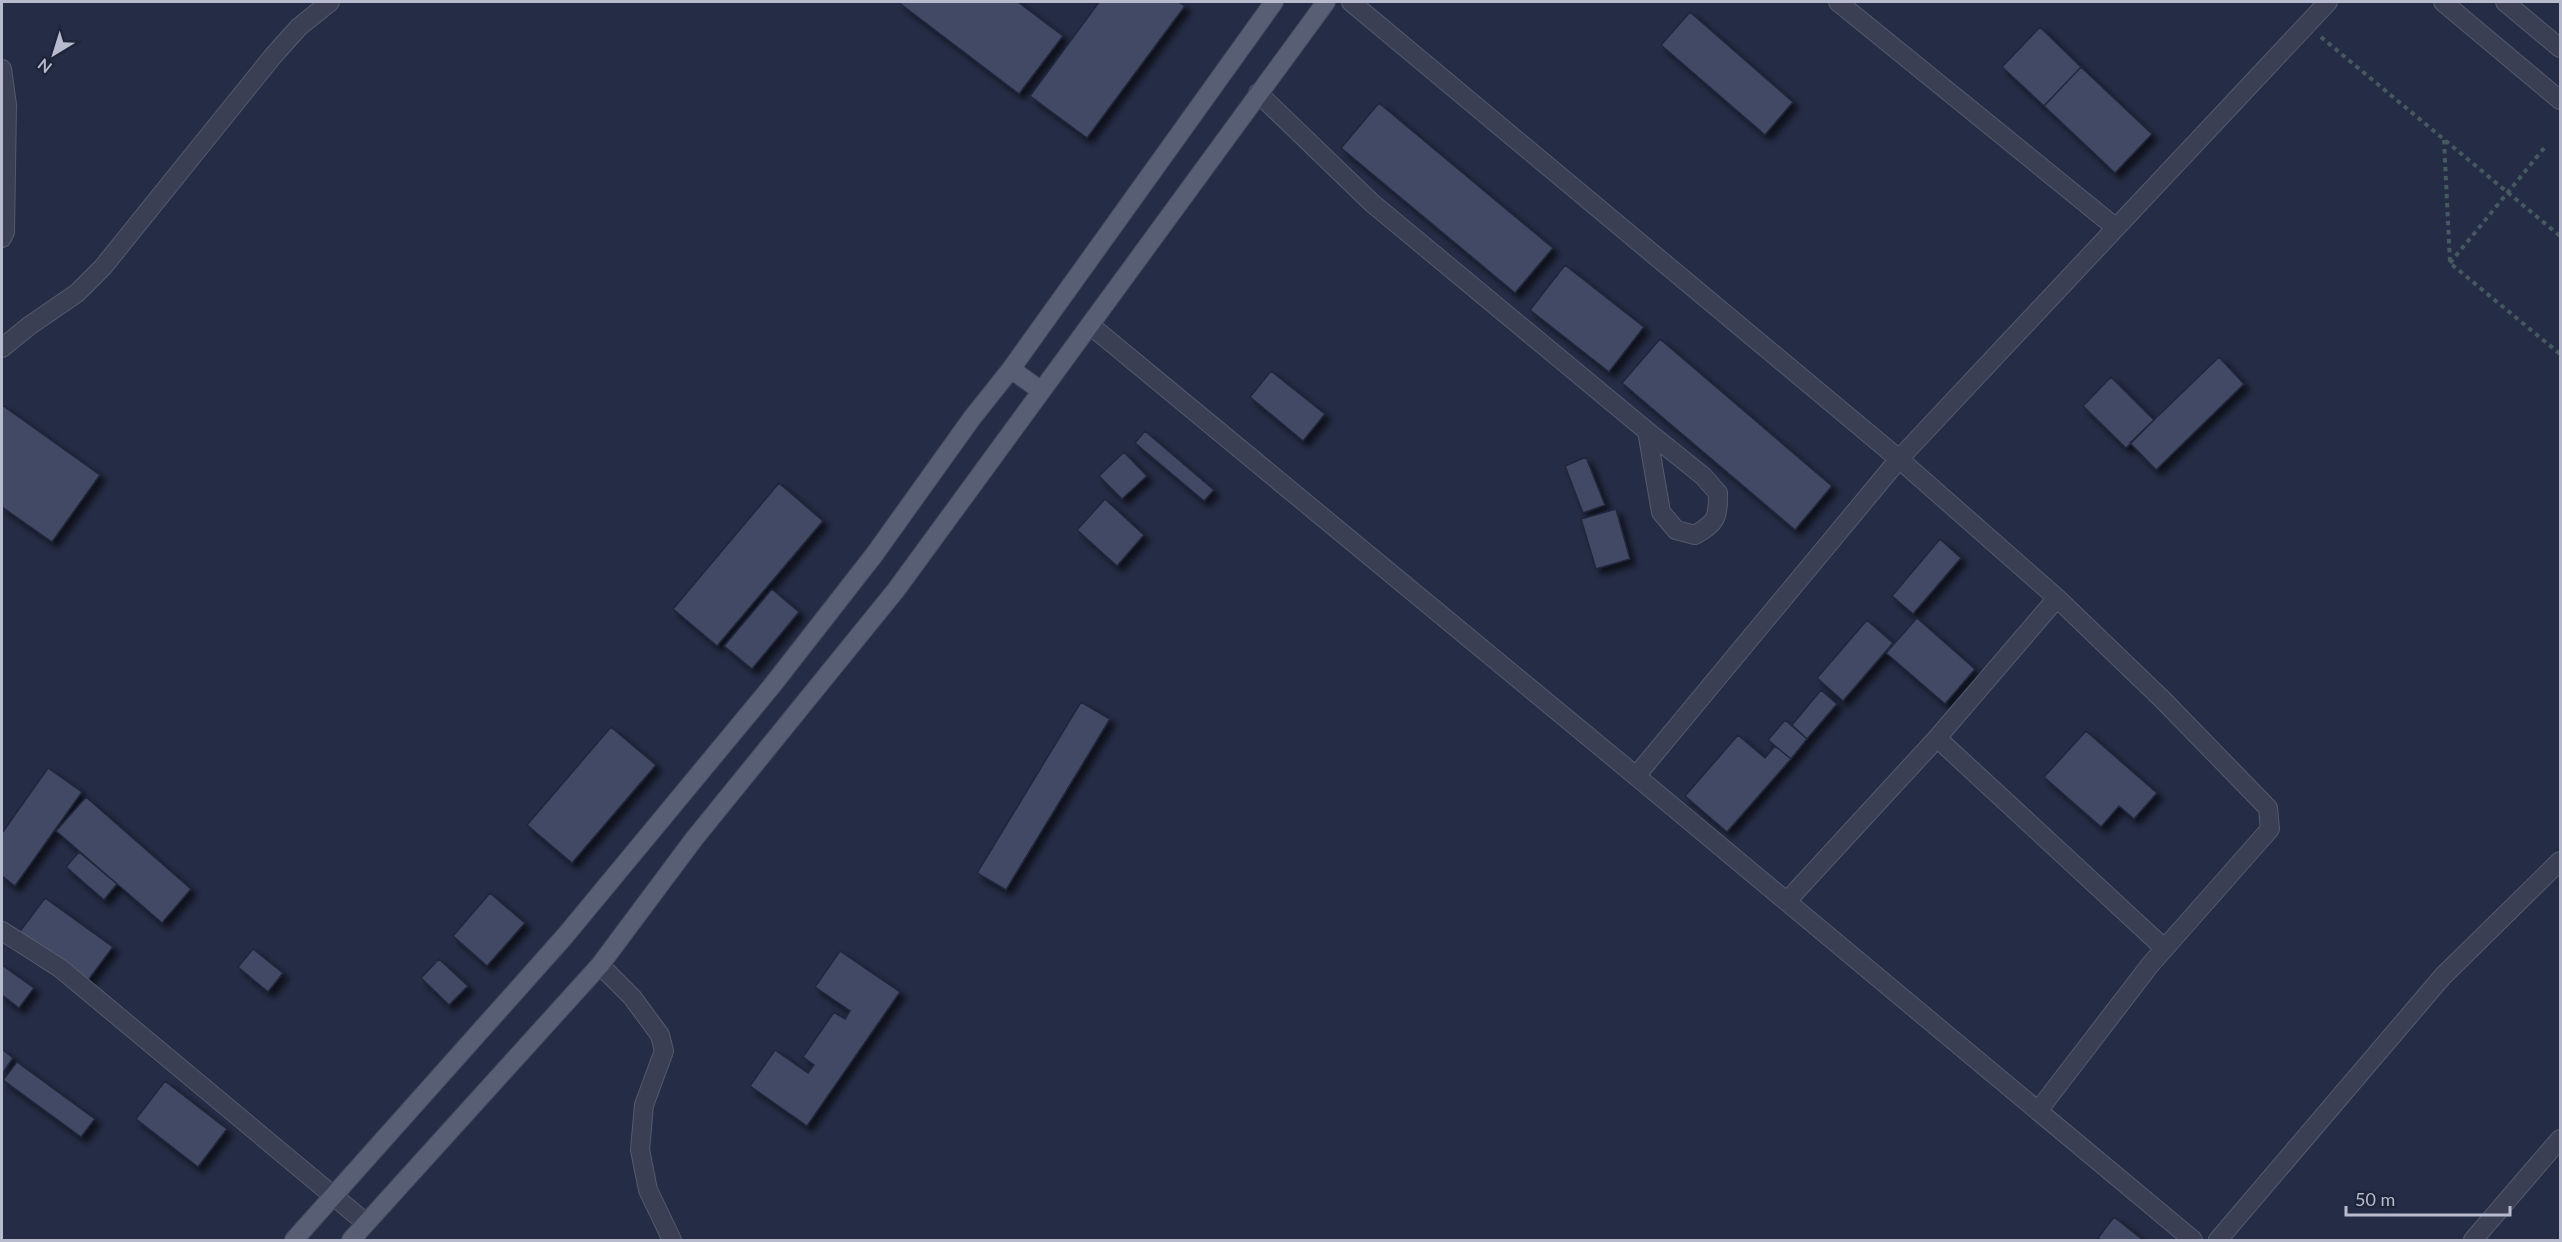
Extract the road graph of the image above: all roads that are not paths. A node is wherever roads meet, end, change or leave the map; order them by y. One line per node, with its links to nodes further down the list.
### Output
1 (330, 2): 16 (street)
2 (1274, 2): 17 (main road)
3 (1326, 2): 11 (main road)
4 (1351, 2): 20 (street)
5 (1838, 2): 13 (street)
6 (2328, 2): 13 (street)
7 (2443, 2): 12 (street)
8 (2505, 2): 9 (street)
9 (2560, 48)
10 (2, 69): 14 (street)
11 (1258, 93): 15 (main road); 19 (street)
12 (2560, 100)
13 (2115, 227): 20 (street)
14 (2, 238)
15 (1090, 326): 18 (main road); 23 (street)
16 (2, 348)
17 (1011, 369): 18 (main road); 31 (main road)
18 (1040, 390): 28 (main road)
19 (1647, 431): 19 (street)
20 (1899, 459): 21 (street); 23 (street)
21 (2058, 598): 22 (street); 27 (street)
22 (1937, 738): 25 (street); 27 (street)
23 (1636, 776): 25 (street)
24 (2560, 861): 37 (street)
25 (1786, 901): 29 (street)
26 (2, 931): 31 (street)
27 (2164, 948): 29 (street)
28 (600, 965): 32 (main road); 35 (street)
29 (2038, 1111): 36 (street)
30 (2560, 1138): 38 (street)
31 (334, 1195): 32 (street); 33 (main road)
32 (366, 1223): 34 (main road)
33 (294, 1240)
34 (351, 1240)
35 (672, 1240)
36 (2193, 1240)
37 (2218, 1240)
38 (2473, 1240)

